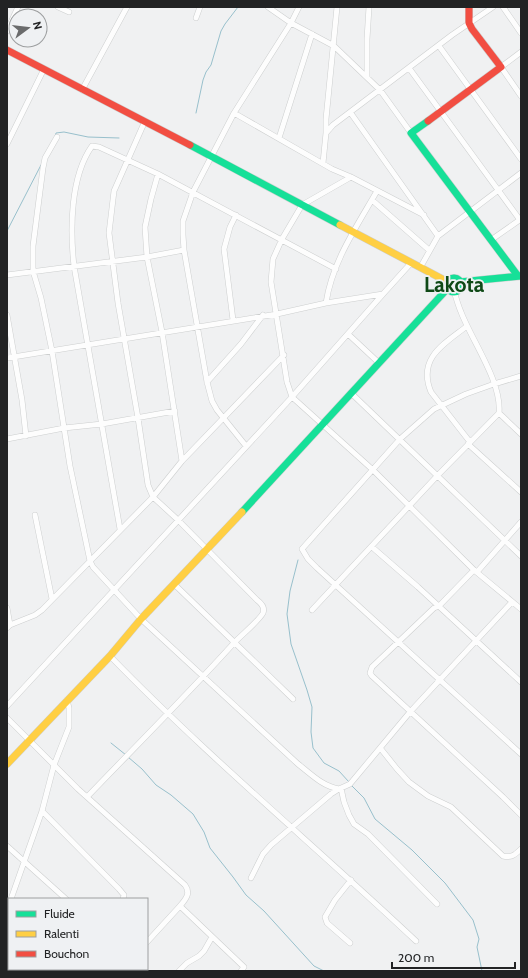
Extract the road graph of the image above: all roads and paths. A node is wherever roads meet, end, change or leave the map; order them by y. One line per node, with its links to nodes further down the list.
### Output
1 (18, 7): 16 (street)
2 (58, 7): 12 (street)
3 (127, 7): 27 (street)
4 (200, 7): 13 (street)
5 (268, 7): 14 (street)
6 (299, 7): 14 (street)
7 (337, 7): 19 (street)
8 (369, 7): 26 (street)
9 (469, 7): 15 (main road)
10 (493, 7): 15 (street)
11 (503, 7): 17 (street)
12 (69, 12)
13 (196, 18)
14 (291, 23): 18 (street); 33 (street)
15 (469, 23): 20 (street); 23 (main road)
16 (7, 31)
17 (521, 33)
18 (312, 34): 19 (street); 38 (street)
19 (334, 46): 26 (street); 35 (street)
20 (439, 46): 24 (street); 29 (street)
21 (7, 50): 25 (main road)
22 (521, 52): 23 (street)
23 (501, 67): 29 (main road); 30 (street)
24 (409, 68): 28 (street); 31 (street)
25 (44, 69): 27 (main road); 39 (street)
26 (367, 77): 28 (street)
27 (82, 90): 34 (main road)
28 (380, 90): 32 (street); 36 (street)
29 (470, 90): 31 (main road); 41 (street)
30 (521, 96)
31 (441, 110): 36 (main road); 47 (street)
32 (350, 112): 35 (street); 54 (street)
33 (234, 114): 38 (street); 40 (street)
34 (145, 121): 40 (main road); 42 (street)
35 (326, 133): 43 (street)
36 (411, 133): 52 (main road)
37 (57, 137): 68 (street)
38 (279, 138): 43 (street)
39 (7, 144)
40 (211, 156): 49 (street); 51 (main road)
41 (521, 159)
42 (127, 160): 45 (street); 63 (street); 65 (street)
43 (323, 163): 46 (street)
44 (521, 173): 47 (street)
45 (158, 174): 49 (street); 62 (street)
46 (351, 177): 48 (street); 51 (street)
47 (498, 190): 52 (street); 55 (street)
48 (378, 191): 50 (street); 54 (street)
49 (193, 192): 53 (street); 60 (street)
50 (372, 200): 56 (street); 61 (street)
51 (302, 205): 56 (main road); 58 (street)
52 (469, 212): 57 (street); 59 (main road)
53 (236, 215): 58 (street); 78 (street)
54 (424, 215): 57 (street)
55 (521, 219): 59 (street)
56 (353, 232): 64 (main road); 67 (street)
57 (438, 236): 61 (street)
58 (282, 239): 67 (street); 75 (street)
59 (491, 240): 70 (main road)
60 (184, 250): 62 (street); 79 (street)
61 (429, 250): 66 (street)
62 (147, 256): 63 (street); 81 (street)
63 (112, 261): 65 (street); 83 (street)
64 (411, 263): 66 (main road); 73 (street)
65 (74, 266): 68 (street); 84 (street)
66 (420, 268): 72 (main road)
67 (336, 269): 74 (street)
68 (33, 271): 69 (street); 85 (street)
69 (7, 275)
70 (519, 276): 71 (main road)
71 (460, 282): 72 (main road); 72 (main road)
72 (450, 287): 80 (street); 89 (main road)
73 (383, 294): 74 (street); 82 (street)
74 (326, 304): 75 (street)
75 (277, 314): 77 (street); 86 (street)
76 (7, 315): 87 (street)
77 (263, 315): 78 (street); 91 (street)
78 (233, 320): 79 (street)
79 (198, 326): 81 (street); 91 (street)
80 (467, 326): 92 (street); 95 (street)
81 (162, 332): 83 (street); 96 (street)
82 (348, 334): 89 (street); 94 (street)
83 (124, 338): 84 (street); 98 (street)
84 (89, 344): 85 (street); 100 (street)
85 (52, 351): 87 (street); 102 (street)
86 (284, 355): 94 (street); 99 (street)
87 (14, 357): 88 (street); 104 (street)
88 (7, 358)
89 (379, 363): 93 (main road)
90 (521, 376): 92 (street)
91 (207, 382): 99 (street)
92 (494, 384): 95 (street); 97 (street)
93 (351, 393): 101 (main road); 106 (street)
94 (292, 397): 101 (street); 108 (street)
95 (441, 405): 106 (street); 107 (street)
96 (175, 412): 98 (street); 109 (street)
97 (499, 413): 103 (street); 107 (street)
98 (138, 418): 100 (street); 113 (street)
99 (222, 418): 108 (street); 109 (street)
100 (102, 424): 102 (street); 118 (street)
101 (322, 425): 110 (street); 121 (main road)
102 (64, 428): 104 (street); 123 (street)
103 (521, 434)
104 (26, 436): 105 (street)
105 (7, 439)
106 (400, 439): 110 (street); 111 (street)
107 (469, 443): 111 (street); 112 (street)
108 (246, 446): 116 (street)
109 (182, 461): 113 (street)
110 (373, 470): 114 (street); 126 (street)
111 (438, 475): 114 (street); 119 (street)
112 (521, 492)
113 (153, 497): 116 (street); 118 (street)
114 (410, 506): 120 (street); 124 (street)
115 (35, 515): 128 (street)
116 (178, 520): 121 (street); 127 (street)
117 (521, 522): 119 (street)
118 (120, 529): 123 (street)
119 (505, 540): 122 (street); 124 (street)
120 (372, 547): 126 (street); 130 (street)
121 (208, 549): 125 (main road); 137 (street)
122 (521, 556)
123 (90, 561): 127 (street); 128 (street)
124 (476, 571): 129 (street); 130 (street)
125 (174, 584): 134 (main road); 137 (street)
126 (337, 585): 133 (street); 138 (street)
127 (114, 590): 134 (street); 145 (street)
128 (52, 599): 135 (street)
129 (512, 602): 132 (street); 136 (street)
130 (439, 606): 136 (street); 138 (street)
131 (7, 608): 135 (street)
132 (521, 609)
133 (312, 610)
134 (142, 619): 139 (main road); 140 (street)
135 (9, 627)
136 (476, 640): 141 (street); 142 (street)
137 (235, 642): 140 (street); 143 (street)
138 (398, 642): 141 (street); 146 (street)
139 (110, 656): 144 (main road); 147 (street)
140 (204, 676): 147 (street); 154 (street)
141 (440, 679): 146 (street); 151 (street)
142 (521, 682)
143 (292, 699)
144 (67, 700): 149 (main road); 153 (street)
145 (7, 706)
146 (410, 712): 150 (street); 157 (street)
147 (167, 713): 155 (street); 158 (street)
148 (7, 718): 149 (street)
149 (29, 740): 152 (main road); 153 (street)
150 (381, 748): 154 (street); 160 (street)
151 (521, 754)
152 (7, 764)
153 (54, 765): 155 (street); 156 (street)
154 (340, 788): 158 (street); 167 (street)
155 (87, 797): 168 (street)
156 (42, 811): 161 (street); 166 (street)
157 (521, 815)
158 (291, 828): 162 (street); 163 (street)
159 (7, 846): 161 (street)
160 (521, 850)
161 (24, 862): 164 (street); 165 (street)
162 (251, 878)
163 (351, 880): 171 (street); 172 (street)
164 (11, 898)
165 (65, 898)
166 (123, 898)
167 (437, 904)
168 (180, 906): 169 (street); 170 (street)
169 (212, 937): 173 (street); 174 (street)
170 (148, 941)
171 (416, 941)
172 (350, 943)
173 (245, 970)
174 (180, 971)

